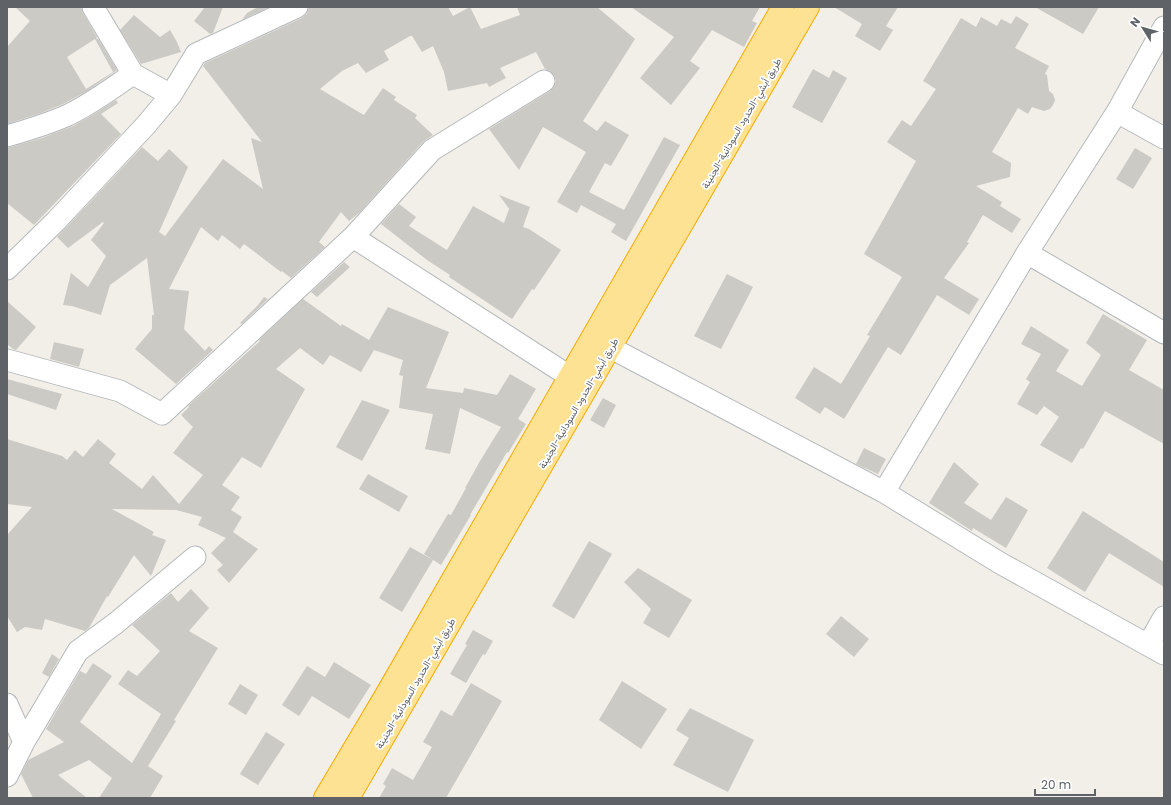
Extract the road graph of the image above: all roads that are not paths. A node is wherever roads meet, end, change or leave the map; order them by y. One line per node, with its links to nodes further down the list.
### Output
1 (93, 7): 6 (street)
2 (297, 7): 8 (street)
3 (783, 7): 16 (highway)
4 (808, 7): 17 (highway, طريق أبشي-الحدود السودانية-الجنينة)
5 (1164, 26): 9 (street)
6 (133, 74): 8 (street); 10 (street)
7 (544, 81): 12 (street)
8 (171, 95): 14 (street)
9 (1117, 112): 11 (street); 13 (street)
10 (7, 136)
11 (1164, 138)
12 (354, 237): 18 (street); 19 (street)
13 (1027, 253): 15 (street); 20 (street)
14 (7, 269)
15 (1164, 333)
16 (592, 338): 17 (street); 19 (highway)
17 (611, 347): 20 (street); 28 (highway, طريق أبشي-الحدود السودانية-الجنينة)
18 (7, 360)
19 (569, 376): 27 (highway)
20 (884, 492): 23 (street)
21 (195, 557): 25 (street)
22 (1164, 617): 23 (street)
23 (1156, 650)
24 (7, 704): 25 (street)
25 (24, 742): 26 (street)
26 (7, 776)
27 (325, 798)
28 (348, 798)

